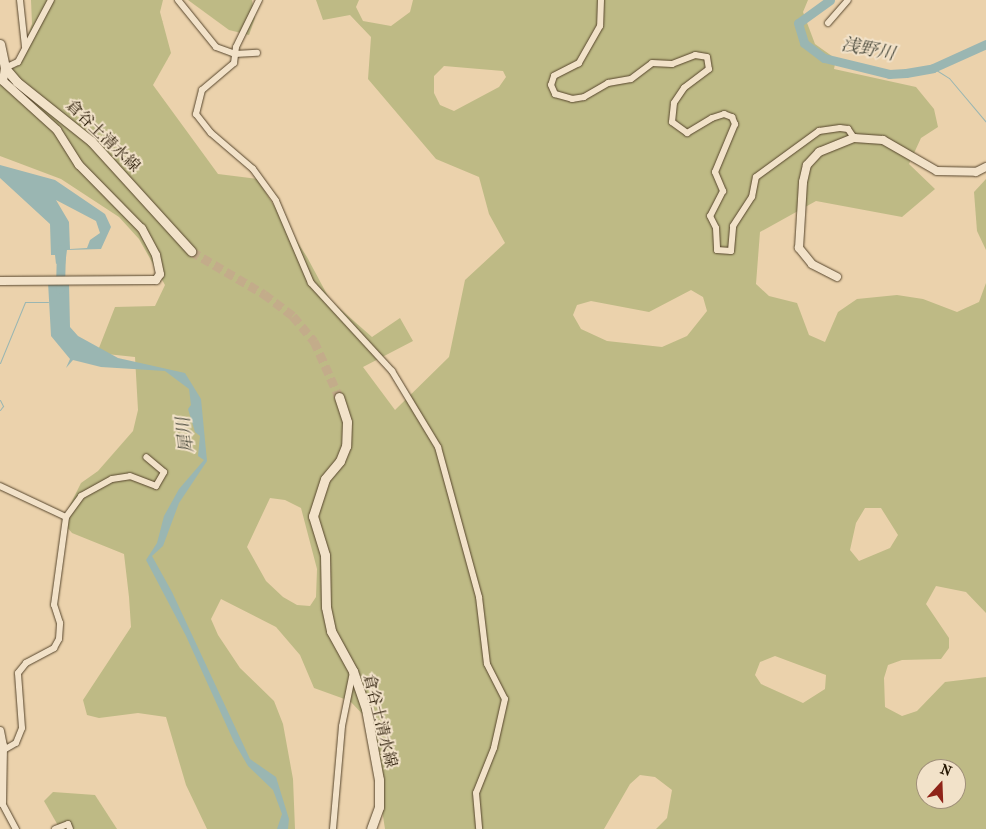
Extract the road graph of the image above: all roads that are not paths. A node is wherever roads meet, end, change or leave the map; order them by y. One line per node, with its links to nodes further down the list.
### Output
1 (20, 0): 9 (street)
2 (50, 0): 9 (street)
3 (178, 0): 11 (street)
4 (258, 0): 11 (street)
5 (601, 0): 13 (street)
6 (848, 0): 7 (street)
7 (828, 22)
8 (0, 44): 12 (main road)
9 (25, 47): 12 (street)
10 (257, 53): 11 (street)
11 (235, 54): 31 (street)
12 (5, 68): 15 (main road, 倉谷土清水線); 17 (street)
13 (854, 138): 14 (street); 16 (street)
14 (986, 167)
15 (191, 251)
16 (837, 278)
17 (0, 281)
18 (339, 397): 22 (main road, 倉谷土清水線)
19 (146, 457): 21 (street)
20 (0, 486): 21 (street)
21 (66, 517): 24 (street)
22 (353, 671): 29 (street); 30 (main road, 倉谷土清水線)
23 (0, 732): 24 (street)
24 (2, 751): 25 (street)
25 (2, 803): 26 (street)
26 (16, 829)
27 (55, 829): 28 (street)
28 (70, 829)
29 (333, 829)
30 (372, 829)
31 (480, 829)

